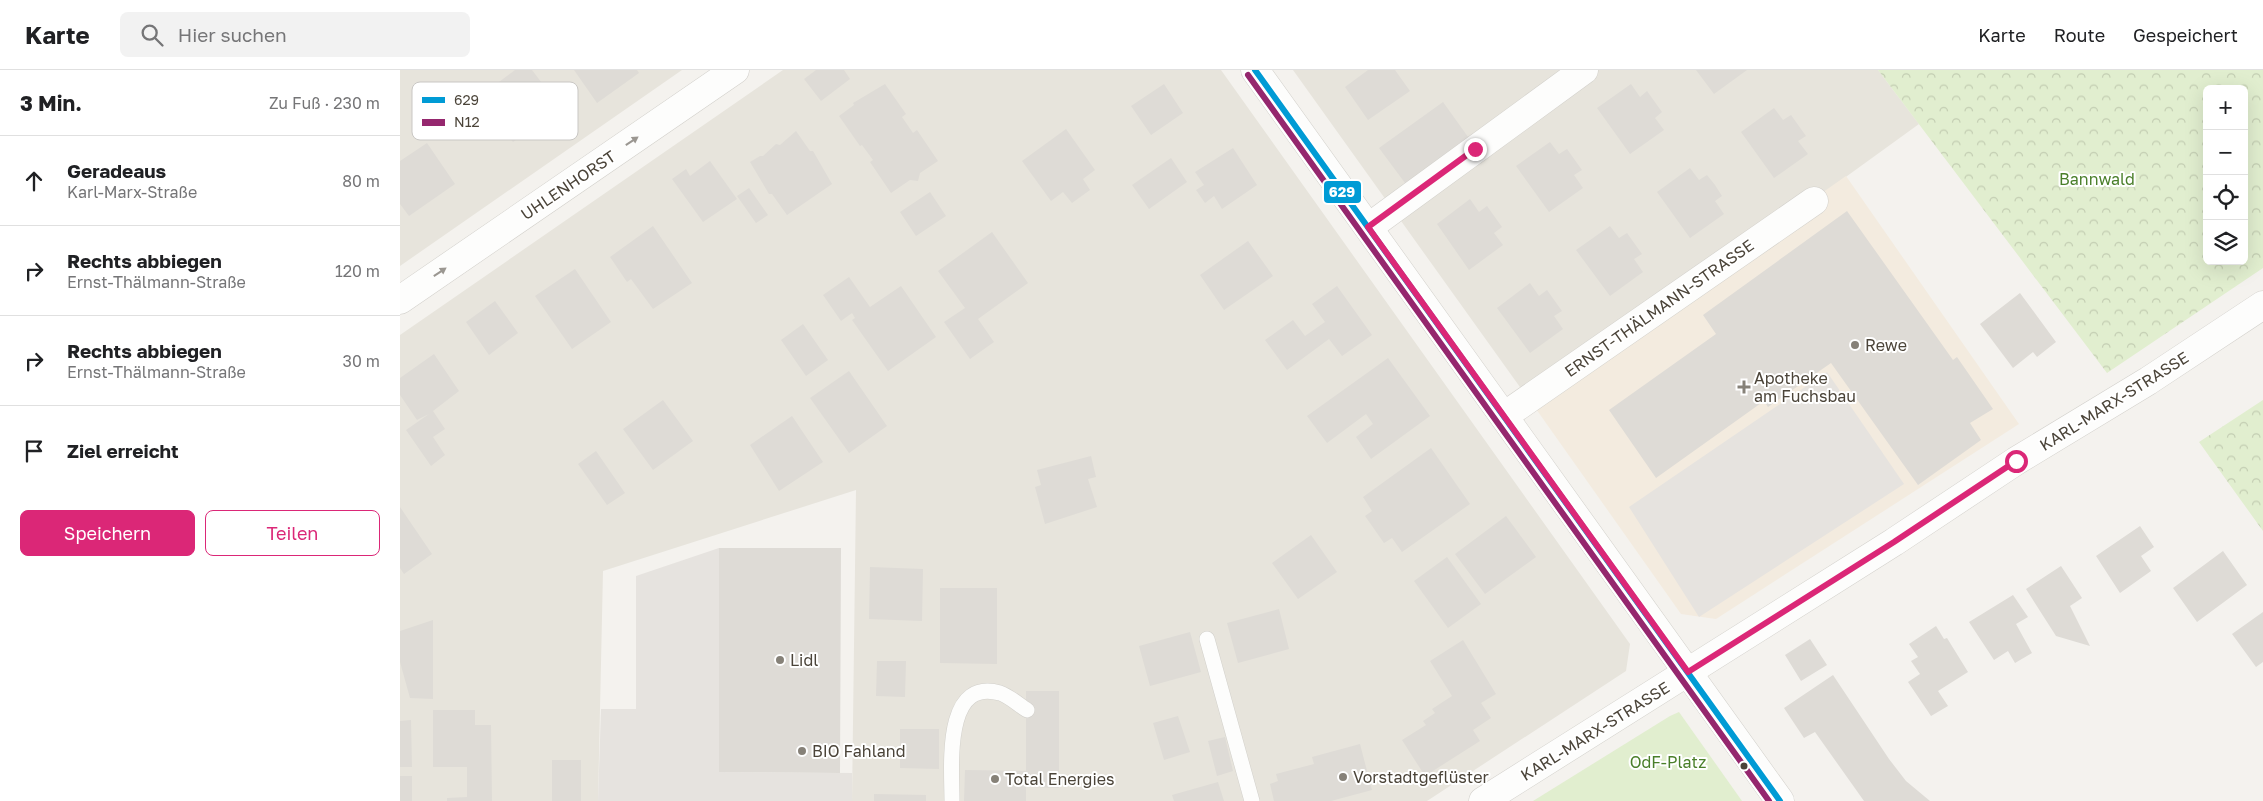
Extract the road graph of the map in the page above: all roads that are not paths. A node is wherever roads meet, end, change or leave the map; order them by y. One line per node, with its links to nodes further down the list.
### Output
1 (735, 70): 6 (street, UHLENHORST, one-way to 1)
2 (1255, 70): 5 (street)
3 (1584, 70): 5 (street)
4 (1814, 201): 8 (street, ERNST-THÄLMANN-STRASSE)
5 (1368, 227): 8 (street)
6 (400, 300)
7 (2263, 305): 10 (street, KARL-MARX-STRASSE)
8 (1504, 416): 10 (street)
9 (1207, 639): 13 (lane)
10 (1688, 672): 14 (street, KARL-MARX-STRASSE); 15 (street)
11 (1026, 710): 12 (lane)
12 (952, 801)
13 (1252, 801)
14 (1483, 801)
15 (1780, 801)

